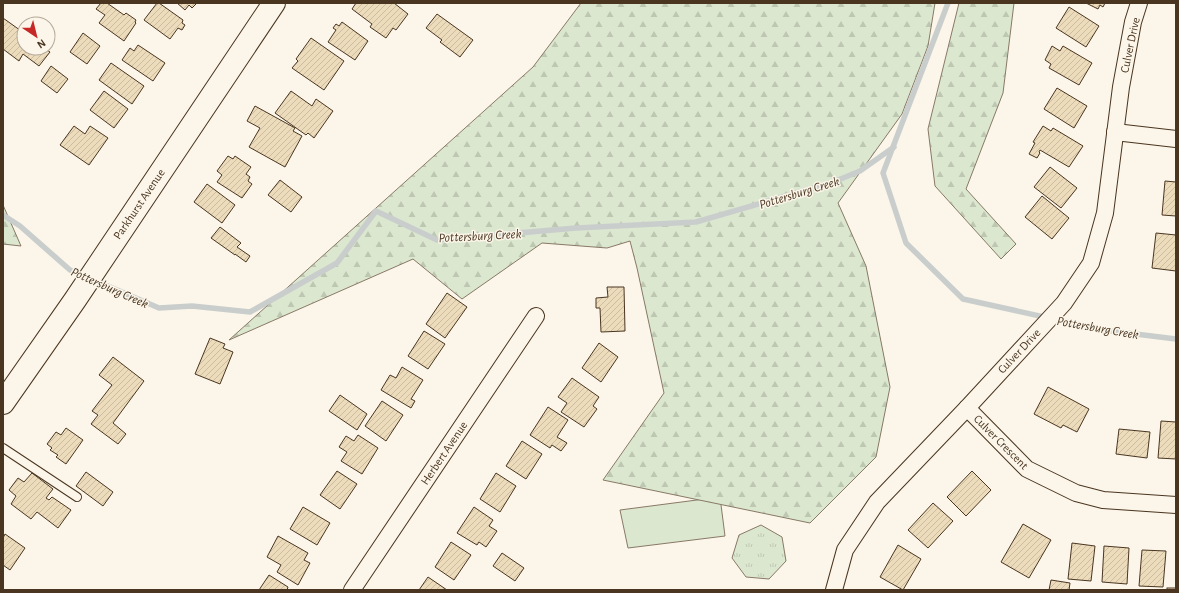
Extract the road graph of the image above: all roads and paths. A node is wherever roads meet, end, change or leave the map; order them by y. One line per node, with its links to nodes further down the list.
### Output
1 (274, 3): 6 (street, Parkhurst Avenue)
2 (1139, 3): 3 (street, Culver Drive)
3 (1115, 132): 4 (street); 7 (street, Culver Drive)
4 (1176, 139)
5 (536, 316): 11 (street, Herbert Avenue)
6 (3, 403)
7 (967, 408): 10 (street, Culver Crescent); 12 (street, Culver Drive)
8 (3, 448): 9 (lane)
9 (77, 497)
10 (1176, 505)
11 (352, 590)
12 (834, 590)

